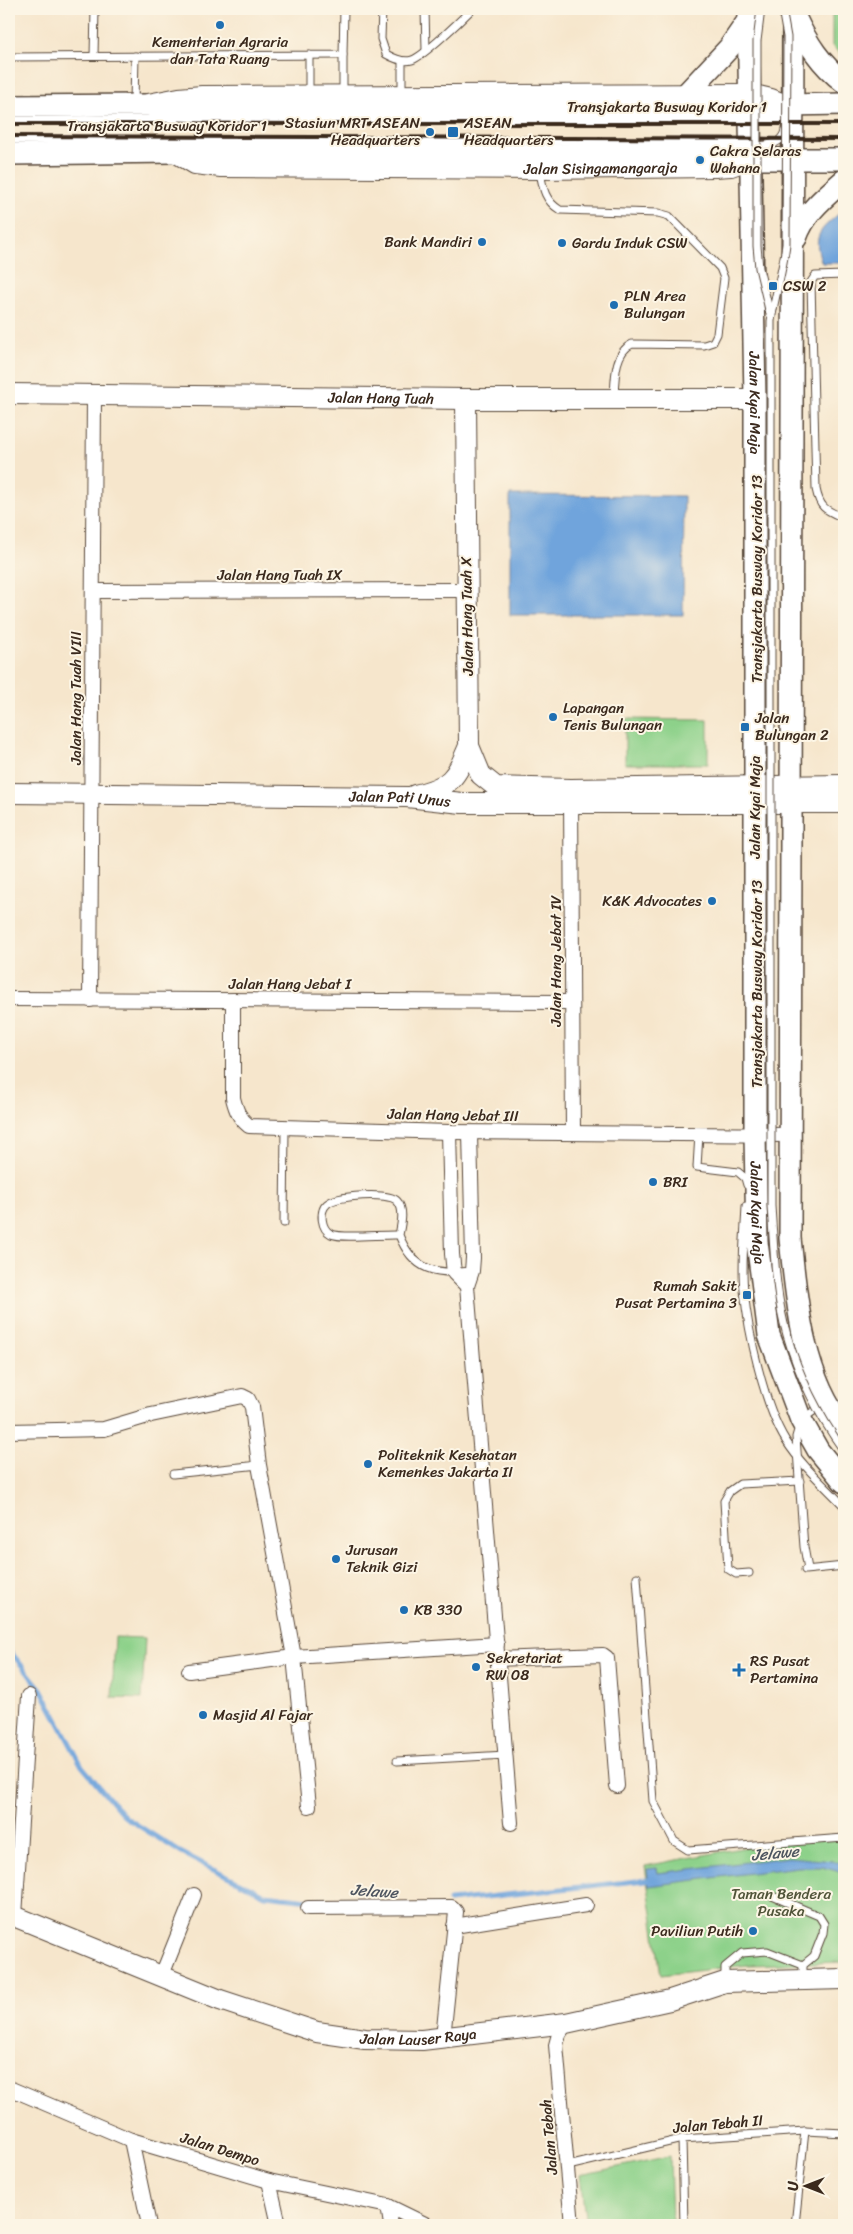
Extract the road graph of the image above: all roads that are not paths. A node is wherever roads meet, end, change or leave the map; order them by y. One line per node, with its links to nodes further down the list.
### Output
1 (94, 9): 11 (lane)
2 (344, 9): 10 (lane)
3 (382, 9): 14 (lane)
4 (425, 9): 8 (lane)
5 (472, 9): 8 (lane)
6 (790, 9): 15 (main road); 24 (main road, Jalan Kyai Maja); 38 (lane, Transjakarta Busway Koridor 13, bridge)
7 (753, 12): 18 (main road); 25 (main road, Jalan Kyai Maja); 38 (lane, Transjakarta Busway Koridor 13, bridge)
8 (426, 50): 14 (lane)
9 (309, 55): 10 (lane); 12 (lane); 19 (lane)
10 (343, 55): 16 (lane)
11 (94, 56): 12 (lane); 13 (lane)
12 (135, 56): 21 (lane)
13 (9, 57)
14 (402, 60): 17 (lane)
15 (844, 82)
16 (343, 95): 17 (street); 19 (street)
17 (402, 95): 18 (street)
18 (685, 95): 25 (street)
19 (309, 96): 21 (street)
20 (844, 104): 24 (main road)
21 (140, 105): 22 (main road); 25 (main road)
22 (9, 106)
23 (844, 111): 24 (lane)
24 (795, 112): 25 (main road); 29 (lane, Transjakarta Busway Koridor 1); 30 (main road, Jalan Kyai Maja)
25 (748, 113): 29 (main road, Jalan Kyai Maja)
26 (183, 119): 27 (lane, Transjakarta Busway Koridor 1)
27 (9, 120)
28 (9, 140): 29 (lane, Transjakarta Busway Koridor 1)
29 (755, 149): 30 (main road); 33 (main road, Jalan Sisingamangaraja); 34 (street, Jalan Sisingamangaraja); 43 (main road, Jalan Kyai Maja)
30 (794, 151): 32 (main road); 36 (main road, Jalan Kyai Maja)
31 (9, 154): 33 (main road, Jalan Sisingamangaraja)
32 (844, 159)
33 (465, 161): 34 (street, Jalan Sisingamangaraja)
34 (540, 169): 41 (lane)
35 (844, 180): 36 (main road)
36 (793, 247): 51 (main road, Jalan Kyai Maja)
37 (844, 275): 44 (lane)
38 (771, 321): 76 (lane, Transjakarta Busway Koridor 13, bridge)
39 (9, 394): 40 (street, Jalan Hang Tuah)
40 (94, 396): 42 (street, Jalan Hang Tuah); 46 (street, Jalan Hang Tuah VIII)
41 (614, 398): 42 (street, Jalan Hang Tuah); 43 (street, Jalan Hang Tuah)
42 (466, 399): 45 (street, Jalan Hang Tuah X)
43 (755, 399): 53 (main road, Jalan Kyai Maja)
44 (844, 518)
45 (466, 590): 46 (street, Jalan Hang Tuah IX); 47 (street, Jalan Hang Tuah X)
46 (93, 591): 50 (street, Jalan Hang Tuah VIII)
47 (469, 746): 52 (street, Jalan Pati Unus); 54 (street, Jalan Hang Tuah X)
48 (844, 785): 51 (street)
49 (9, 793): 50 (street, Jalan Pati Unus)
50 (91, 794): 54 (street, Jalan Pati Unus); 57 (street, Jalan Hang Tuah VIII)
51 (792, 794): 53 (street, Jalan Pati Unus); 55 (street); 66 (main road, Jalan Kyai Maja)
52 (571, 796): 53 (street, Jalan Pati Unus); 54 (street, Jalan Pati Unus); 59 (street, Jalan Hang Jebat IV)
53 (756, 796): 65 (main road, Jalan Kyai Maja)
54 (407, 797)
55 (844, 802)
56 (9, 999): 57 (street, Jalan Hang Jebat I)
57 (90, 1000): 58 (street, Jalan Hang Jebat I)
58 (233, 1000): 59 (street, Jalan Hang Jebat I); 60 (street, Jalan Hang Jebat III)
59 (572, 1002): 63 (street, Jalan Hang Jebat IV)
60 (285, 1128): 61 (street, Jalan Hang Jebat III); 67 (lane)
61 (449, 1132): 62 (street, Jalan Hang Jebat III); 70 (street)
62 (470, 1132): 63 (street, Jalan Hang Jebat III); 69 (street)
63 (573, 1133): 64 (street, Jalan Hang Jebat III)
64 (699, 1134): 65 (street, Jalan Hang Jebat III); 77 (lane)
65 (755, 1134): 66 (street, Jalan Hang Jebat III); 73 (main road, Jalan Kyai Maja)
66 (789, 1134): 72 (main road, Jalan Kyai Maja)
67 (284, 1223)
68 (399, 1235): 68 (lane); 70 (lane)
69 (472, 1271): 70 (lane); 71 (street)
70 (454, 1273): 71 (street)
71 (467, 1286): 86 (street)
72 (828, 1401): 73 (lane); 74 (main road, Jalan Kyai Maja)
73 (799, 1426): 77 (lane); 81 (main road, Jalan Kyai Maja)
74 (844, 1427)
75 (9, 1431): 78 (street)
76 (844, 1451)
77 (799, 1459): 80 (lane); 82 (lane)
78 (259, 1465): 79 (lane); 87 (street)
79 (173, 1474)
80 (800, 1480): 83 (lane); 84 (lane)
81 (844, 1482)
82 (844, 1506)
83 (844, 1566)
84 (749, 1573)
85 (637, 1576): 96 (lane)
86 (497, 1644): 87 (street); 88 (street)
87 (294, 1657): 89 (street); 94 (street)
88 (498, 1658): 91 (street); 93 (street)
89 (189, 1671)
90 (29, 1696): 101 (street)
91 (506, 1755): 92 (lane); 95 (street)
92 (397, 1760)
93 (617, 1786)
94 (309, 1806)
95 (511, 1823)
96 (844, 1838)
97 (194, 1895): 104 (street)
98 (770, 1895): 103 (lane)
99 (586, 1905): 102 (street)
100 (308, 1908): 102 (street)
101 (13, 1909): 104 (street, Jalan Lauser Raya)
102 (454, 1926): 109 (street)
103 (803, 1973): 105 (street, Jalan Lauser Raya); 106 (street, Jalan Lauser Raya); 106 (lane)
104 (162, 1975): 109 (street, Jalan Lauser Raya)
105 (844, 1980)
106 (725, 1982): 107 (street, Jalan Lauser Raya)
107 (566, 2023): 108 (street, Jalan Lauser Raya); 110 (street)
108 (543, 2027): 109 (street, Jalan Lauser Raya); 110 (street)
109 (443, 2038)
110 (556, 2045): 116 (street, Jalan Tebah)
111 (9, 2088): 115 (street, Jalan Dempo)
112 (805, 2132): 113 (lane, Jalan Tebah II); 114 (lane, Jalan Tebah II); 125 (lane)
113 (844, 2133)
114 (682, 2139): 116 (lane, Jalan Tebah II); 124 (lane)
115 (132, 2140): 117 (street, Jalan Dempo); 119 (street)
116 (568, 2166): 123 (street, Jalan Tebah)
117 (269, 2181): 118 (street, Jalan Dempo); 120 (street)
118 (388, 2206): 121 (street); 122 (street, Jalan Dempo)
119 (149, 2225)
120 (279, 2225)
121 (391, 2225)
122 (427, 2225)
123 (572, 2225)
124 (684, 2225)
125 (794, 2225)

